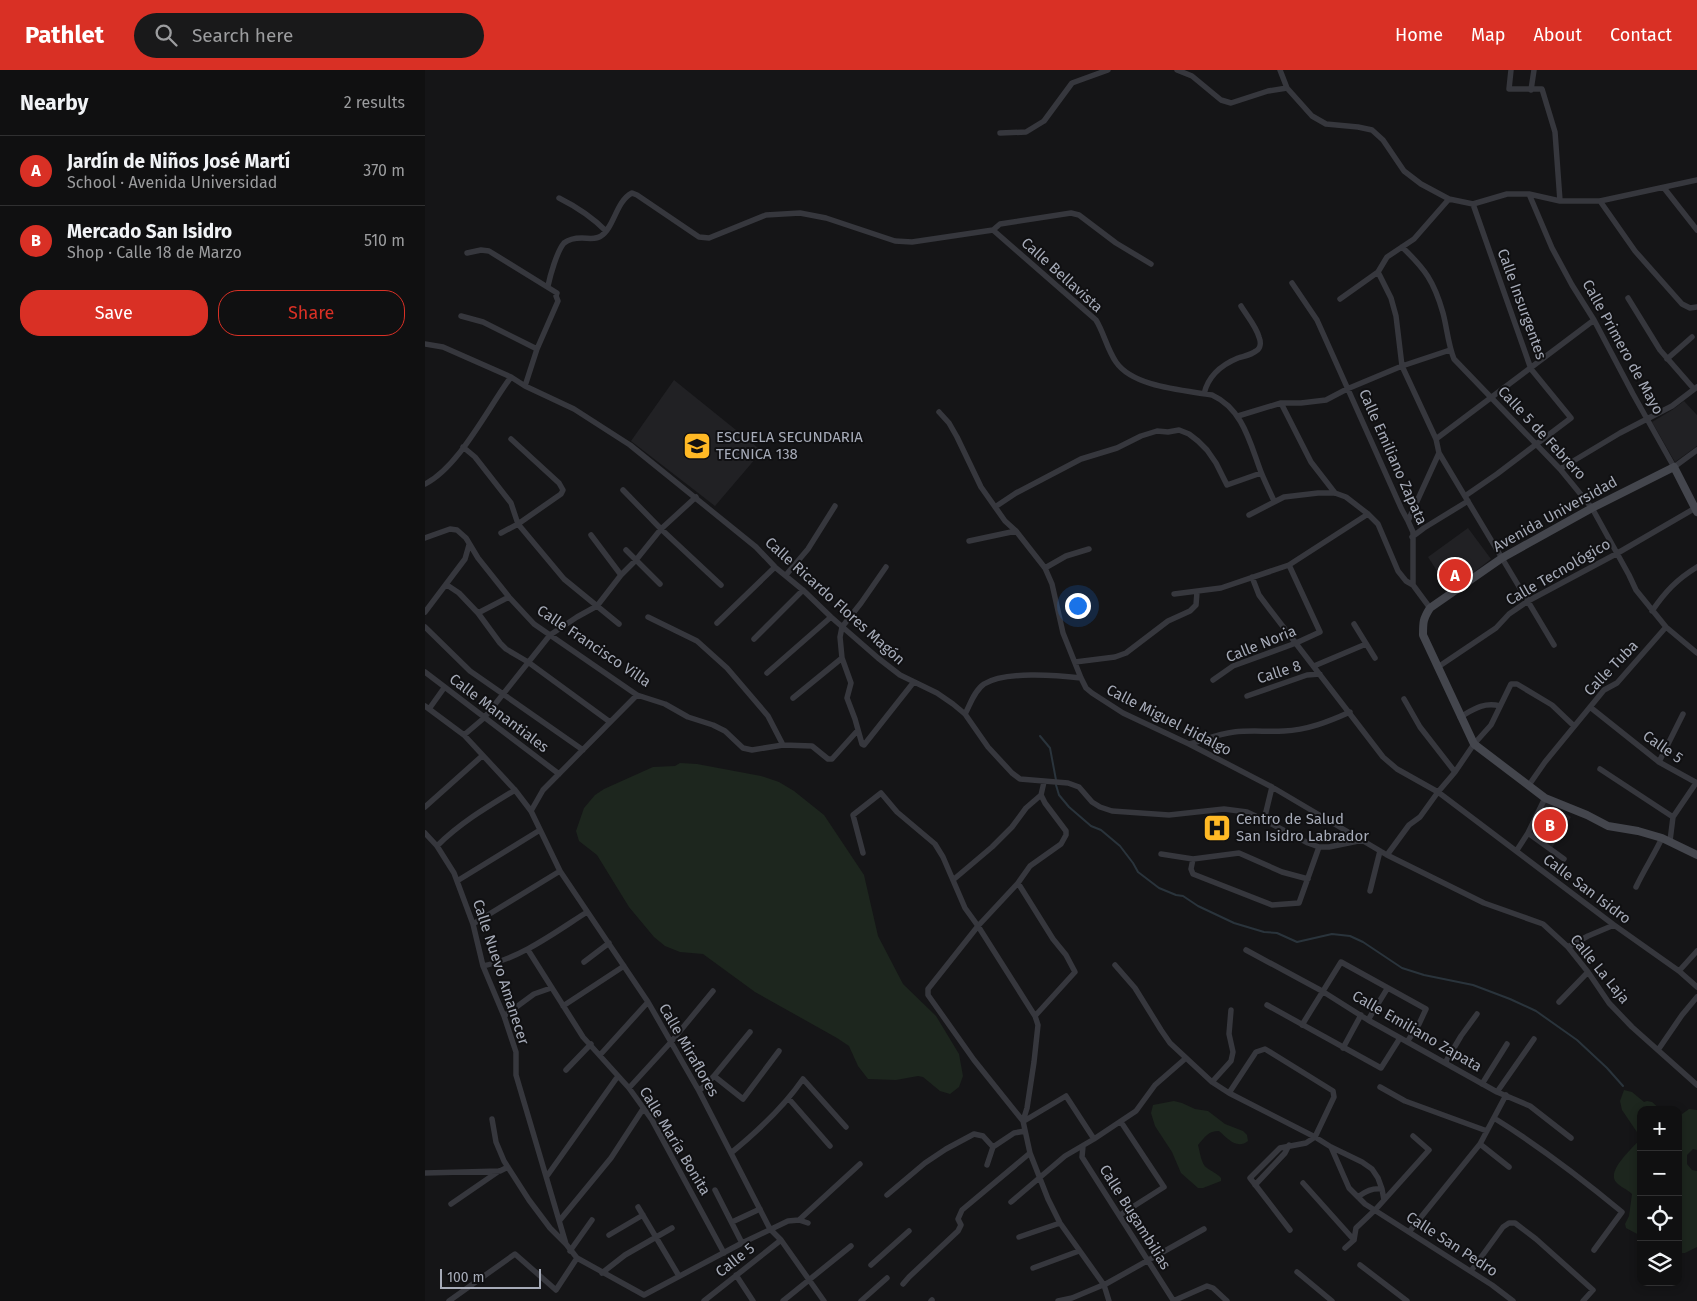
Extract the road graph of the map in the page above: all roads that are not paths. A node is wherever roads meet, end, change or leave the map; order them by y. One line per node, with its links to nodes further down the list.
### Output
1 (1109, 70): 8 (street)
2 (1177, 70): 6 (street)
3 (1281, 70): 6 (street)
4 (1511, 70): 7 (street)
5 (1534, 70): 7 (street)
6 (1287, 88): 13 (street)
7 (1531, 90): 14 (street)
8 (1000, 133)
9 (1697, 180): 10 (street)
10 (1664, 188): 15 (street); 18 (street)
11 (1529, 194): 14 (street); 16 (street); 31 (street, Calle Primero de Mayo)
12 (559, 198): 19 (street)
13 (1449, 199): 16 (street); 20 (street)
14 (1560, 201): 15 (street)
15 (1600, 201): 29 (street)
16 (1473, 204): 38 (street, Calle Insurgentes)
17 (993, 230): 19 (street); 22 (street); 43 (street, Calle Bellavista)
18 (1697, 230)
19 (606, 231): 25 (street)
20 (1402, 247): 23 (street); 35 (street, Calle 5 de Febrero)
21 (467, 253): 25 (street)
22 (1151, 264)
23 (1378, 272): 27 (street); 37 (street)
24 (1292, 284): 42 (street, Calle Emiliano Zapata)
25 (547, 286): 34 (street)
26 (1628, 298): 36 (street)
27 (1340, 299)
28 (1241, 306): 43 (street)
29 (1697, 307)
30 (461, 316): 34 (street)
31 (1595, 320): 38 (street); 48 (street, Calle Primero de Mayo)
32 (1692, 337): 36 (street)
33 (425, 344): 39 (street, Calle Ricardo Flores Magón)
34 (537, 349): 40 (street)
35 (1450, 350): 37 (street); 44 (street, Calle 5 de Febrero)
36 (1667, 358): 41 (street)
37 (1402, 366): 42 (street); 50 (street)
38 (1531, 369): 44 (street); 51 (street, Calle Insurgentes)
39 (511, 377): 40 (street, Calle Ricardo Flores Magón); 52 (street)
40 (525, 386): 61 (street, Calle Ricardo Flores Magón)
41 (1695, 388): 48 (street)
42 (1347, 389): 45 (street); 70 (street, Calle Emiliano Zapata)
43 (1204, 394): 47 (street, Calle Bellavista)
44 (1492, 398): 50 (street); 51 (street, Calle 5 de Febrero)
45 (1281, 403): 47 (street); 60 (street)
46 (939, 412): 65 (street, Calle Miguel Hidalgo)
47 (1238, 416): 57 (street, Calle Bellavista)
48 (1647, 418): 55 (street, Calle Primero de Mayo); 56 (street)
49 (511, 439): 71 (street)
50 (1435, 440): 54 (street)
51 (1537, 444): 56 (street, Calle 5 de Febrero); 62 (street, Calle Insurgentes)
52 (463, 447): 58 (street); 71 (street)
53 (1697, 450): 55 (street, Avenida Universidad)
54 (1439, 453): 62 (street); 70 (street)
55 (1673, 467): 66 (street, Avenida Universidad); 67 (street, Calle Primero de Mayo)
56 (1560, 469): 66 (street, Calle 5 de Febrero)
57 (1261, 473): 63 (street, Calle Bellavista); 65 (street)
58 (425, 484)
59 (623, 490): 72 (street)
60 (1335, 493): 63 (street); 68 (street)
61 (696, 497): 72 (street); 88 (street, Calle Ricardo Flores Magón)
62 (1467, 499): 76 (street, Calle Insurgentes); 84 (street)
63 (1274, 501): 69 (street)
64 (835, 506): 93 (street)
65 (995, 507): 73 (street, Calle Miguel Hidalgo)
66 (1592, 508): 82 (street, Calle 5 de Febrero); 84 (street, Avenida Universidad)
67 (1696, 509): 82 (street, Calle Tecnológico)
68 (1368, 514): 87 (street); 98 (street)
69 (1249, 515)
70 (1409, 521): 76 (street, Calle Emiliano Zapata)
71 (518, 524): 74 (street); 104 (street)
72 (661, 529): 86 (street); 97 (street)
73 (1016, 531): 78 (street); 90 (street, Calle Miguel Hidalgo)
74 (501, 533)
75 (591, 535): 92 (street)
76 (1412, 537): 98 (street, Calle Emiliano Zapata)
77 (425, 538): 79 (street, Calle Francisco Villa)
78 (969, 541)
79 (469, 545): 83 (street, Calle Francisco Villa); 85 (street)
80 (1089, 549): 90 (street)
81 (626, 550): 86 (street)
82 (1616, 554): 103 (street, Calle Tecnológico); 106 (street, Calle 5 de Febrero)
83 (478, 558): 85 (street); 102 (street, Calle Francisco Villa)
84 (1502, 558): 103 (street); 105 (street, Avenida Universidad)
85 (465, 560): 96 (street)
86 (636, 560): 92 (street); 95 (street)
87 (1289, 565): 94 (street); 119 (street, Calle Noria)
88 (775, 566): 93 (street, Calle Ricardo Flores Magón); 111 (street)
89 (886, 567): 115 (street)
90 (1045, 568): 126 (street, Calle Miguel Hidalgo)
91 (1697, 568): 106 (street)
92 (621, 575): 104 (street)
93 (786, 575): 99 (street, Calle Ricardo Flores Magón)
94 (1252, 578): 100 (street); 119 (street, Calle San Isidro)
95 (660, 584)
96 (447, 585): 107 (street); 108 (street)
97 (721, 585)
98 (1413, 585): 105 (street)
99 (803, 590): 110 (street, Calle Ricardo Flores Magón); 118 (street)
100 (1197, 592): 101 (street); 126 (street)
101 (1174, 594)
102 (509, 597): 108 (street); 117 (street, Calle Francisco Villa)
103 (1528, 601): 121 (street); 128 (street, Calle Tecnológico)
104 (597, 606): 112 (street); 117 (street)
105 (1430, 608): 128 (street)
106 (1652, 611): 116 (street, Calle 5 de Febrero)
107 (425, 612)
108 (478, 613): 125 (street)
109 (648, 617): 155 (street)
110 (831, 617): 115 (street, Calle Ricardo Flores Magón); 130 (street)
111 (717, 623)
112 (619, 624)
113 (1354, 624): 120 (street)
114 (425, 627): 136 (street)
115 (842, 627): 123 (street); 134 (street, Calle Ricardo Flores Magón)
116 (1666, 627): 122 (street, Calle 5 de Febrero); 142 (street, Calle Tuba)
117 (550, 635): 125 (street); 137 (street, Calle Francisco Villa)
118 (754, 638)
119 (1296, 643): 127 (street, Calle San Isidro); 133 (street, Calle Noria)
120 (1366, 644): 124 (street); 127 (street, Calle 8)
121 (1553, 646)
122 (1697, 653)
123 (842, 658): 139 (street); 151 (street)
124 (1375, 658)
125 (528, 662): 136 (street); 149 (street)
126 (1075, 662): 132 (street, Calle Miguel Hidalgo)
127 (1314, 666): 131 (street, Calle San Isidro)
128 (1438, 667): 147 (street)
129 (425, 672): 135 (street, Calle Manantiales)
130 (767, 673)
131 (1320, 674): 138 (street, Calle 8); 144 (street, Calle San Isidro)
132 (1081, 678): 145 (street); 153 (street, Calle Miguel Hidalgo)
133 (1213, 680)
134 (913, 683): 145 (street, Calle Ricardo Flores Magón); 151 (street)
135 (444, 688): 143 (street); 148 (street, Calle Manantiales)
136 (505, 694): 148 (street); 156 (street)
137 (637, 695): 149 (street); 155 (street, Calle Francisco Villa)
138 (1247, 696)
139 (793, 698)
140 (1404, 699): 160 (street)
141 (1500, 706): 147 (street); 150 (street); 154 (street)
142 (1590, 707): 150 (street, Calle Tuba); 158 (street, Calle 5)
143 (427, 708): 152 (street, Calle Miraflores)
144 (1350, 712): 153 (street); 167 (street, Calle San Isidro)
145 (965, 714): 162 (street, Calle Ricardo Flores Magón)
146 (1683, 714): 158 (street)
147 (1460, 717): 154 (street)
148 (484, 718): 152 (street); 161 (street, Calle Manantiales)
149 (610, 722): 156 (street)
150 (1574, 726): 164 (street, Calle Tuba)
151 (858, 730): 155 (street, Calle Francisco Villa)
152 (464, 735): 157 (street, Calle Miraflores)
153 (1189, 744): 165 (street, Calle Miguel Hidalgo)
154 (1474, 744): 160 (street); 164 (street)
155 (783, 745)
156 (583, 750): 161 (street)
157 (483, 756): 166 (street, Calle Miraflores); 170 (street)
158 (1659, 762): 163 (street, Calle 5)
159 (1600, 769): 172 (street)
160 (1455, 772): 167 (street)
161 (559, 774): 171 (street)
162 (1044, 782): 168 (street); 173 (street, Calle Ricardo Flores Magón)
163 (1697, 783): 172 (street, Calle 5)
164 (1529, 785): 169 (street)
165 (1272, 787): 173 (street); 178 (street, Calle Miguel Hidalgo)
166 (515, 790): 171 (street, Calle Miraflores); 180 (street)
167 (1439, 792): 182 (street, Calle San Isidro); 186 (street)
168 (1041, 794): 191 (street); 194 (street)
169 (1545, 798): 176 (street); 177 (street)
170 (425, 807)
171 (531, 811): 174 (street, Calle Miraflores)
172 (1673, 817): 179 (street, Calle 5)
173 (1265, 820): 181 (street, Calle Ricardo Flores Magón)
174 (540, 830): 190 (street, Calle Miraflores); 193 (street)
175 (425, 833): 180 (street, Calle Nuevo Amanecer)
176 (1528, 833): 182 (street); 189 (street)
177 (1662, 838): 179 (street); 195 (street)
178 (1363, 840): 181 (street); 183 (street, Calle Miguel Hidalgo)
179 (1670, 841): 187 (street)
180 (437, 846): 193 (street, Calle Nuevo Amanecer)
181 (1319, 847): 192 (street)
182 (1517, 850): 199 (street, Calle San Isidro)
183 (1380, 851): 186 (street, Calle Miguel Hidalgo); 196 (street)
184 (863, 853): 191 (street)
185 (1161, 854): 188 (street)
186 (1387, 855): 202 (street, Calle La Laja)
187 (1697, 855)
188 (1193, 859): 192 (street); 192 (street)
189 (1564, 859)
190 (560, 871): 197 (street, Calle Miraflores); 198 (street)
191 (953, 880): 200 (street)
192 (1308, 880)
193 (457, 881): 198 (street, Calle Nuevo Amanecer)
194 (1018, 883): 200 (street); 226 (street)
195 (1636, 887)
196 (1371, 891)
197 (587, 912): 201 (street, Calle Miraflores); 203 (street)
198 (473, 924): 208 (street, Calle Nuevo Amanecer)
199 (1614, 925): 202 (street); 210 (street, Calle San Isidro)
200 (978, 926): 226 (street); 258 (street)
201 (609, 943): 206 (street); 209 (street, Calle Miraflores)
202 (1568, 947): 211 (street, Calle La Laja)
203 (527, 950): 208 (street); 213 (street, Calle María Bonita)
204 (1246, 950): 216 (street, Calle Emiliano Zapata)
205 (1697, 951): 210 (street)
206 (583, 962)
207 (1115, 965): 240 (street)
208 (483, 966): 225 (street, Calle Nuevo Amanecer)
209 (624, 966): 218 (street, Calle Miraflores); 221 (street)
210 (1679, 971): 212 (street, Calle San Isidro)
211 (1588, 972): 219 (street); 237 (street, Calle La Laja)
212 (1697, 987)
213 (551, 988): 221 (street, Calle María Bonita); 225 (street)
214 (1387, 989): 216 (street); 227 (street); 233 (street)
215 (713, 991): 232 (street)
216 (1322, 991): 224 (street, Calle Emiliano Zapata); 228 (street)
217 (1697, 997): 237 (street)
218 (648, 1002): 232 (street, Calle Miraflores); 239 (street)
219 (1559, 1002)
220 (1267, 1005): 228 (street)
221 (563, 1006): 234 (street, Calle María Bonita)
222 (1231, 1010): 245 (street)
223 (1477, 1014): 241 (street)
224 (1361, 1015): 227 (street, Calle Emiliano Zapata); 236 (street)
225 (504, 1016): 282 (street, Calle Nuevo Amanecer)
226 (1035, 1016): 258 (street)
227 (1368, 1020): 230 (street, Calle Emiliano Zapata)
228 (1302, 1025): 236 (street)
229 (750, 1032): 244 (street)
230 (1400, 1038): 233 (street, Calle Emiliano Zapata); 236 (street)
231 (1534, 1039): 251 (street)
232 (671, 1042): 249 (street); 250 (street, Calle Miraflores)
233 (1407, 1042): 241 (street, Calle Emiliano Zapata)
234 (591, 1044): 239 (street, Calle María Bonita); 242 (street)
235 (1507, 1044): 246 (street)
236 (1343, 1048)
237 (1658, 1050): 247 (street, Calle La Laja)
238 (779, 1051): 244 (street)
239 (600, 1055): 243 (street, Calle María Bonita)
240 (1186, 1058): 245 (street); 259 (street)
241 (1445, 1063): 246 (street, Calle Emiliano Zapata)
242 (566, 1070)
243 (618, 1076): 249 (street, Calle María Bonita); 282 (street)
244 (714, 1076): 250 (street)
245 (1212, 1082): 252 (street)
246 (1482, 1084): 251 (street, Calle Emiliano Zapata)
247 (1697, 1085)
248 (1380, 1087): 262 (street)
249 (629, 1088): 255 (street, Calle María Bonita)
250 (699, 1091): 273 (street, Calle Miraflores)
251 (1497, 1092): 253 (street, Calle Emiliano Zapata)
252 (1229, 1093): 264 (street); 264 (street)
253 (1506, 1096): 256 (street); 265 (street, Calle Emiliano Zapata)
254 (789, 1099): 260 (street); 268 (street); 273 (street)
255 (643, 1109): 297 (street); 321 (street, Calle María Bonita)
256 (1494, 1118): 262 (street); 318 (street)
257 (492, 1119): 278 (street)
258 (1023, 1121): 261 (street); 266 (street)
259 (1121, 1122): 266 (street); 296 (street)
260 (846, 1126)
261 (1025, 1131): 270 (street); 272 (street)
262 (1487, 1131): 267 (street)
263 (1413, 1136): 289 (street)
264 (1315, 1137): 271 (street); 306 (street)
265 (1571, 1138)
266 (1094, 1140): 269 (street)
267 (1480, 1144): 279 (street); 308 (street)
268 (830, 1146)
269 (1083, 1146): 274 (street); 275 (street, Calle Bugambilias)
270 (993, 1147): 277 (street); 287 (street)
271 (1331, 1148): 285 (street); 288 (street)
272 (1030, 1153): 283 (street); 334 (street)
273 (731, 1154): 293 (street, Calle Miraflores)
274 (1065, 1156): 275 (street); 283 (street)
275 (1082, 1157): 296 (street, Calle Bugambilias)
276 (860, 1164): 299 (street)
277 (987, 1165)
278 (508, 1167): 280 (street); 315 (street)
279 (1509, 1167)
280 (500, 1171): 281 (street); 291 (street)
281 (425, 1173)
282 (547, 1176): 297 (street, Calle Nuevo Amanecer)
283 (1039, 1178): 290 (street); 302 (street)
284 (1303, 1183): 313 (street)
285 (1382, 1189): 288 (street); 289 (street)
286 (715, 1190): 300 (street)
287 (887, 1195)
288 (1358, 1197): 294 (street, Calle San Pedro)
289 (1384, 1200): 294 (street)
290 (1011, 1202)
291 (451, 1204)
292 (638, 1207): 295 (street)
293 (760, 1209): 300 (street); 304 (street, Calle Miraflores)
294 (1376, 1209): 308 (street, Calle San Pedro); 313 (street)
295 (643, 1215): 309 (street); 310 (street)
296 (1121, 1216): 323 (street, Calle Bugambilias)
297 (560, 1220): 315 (street, Calle Nuevo Amanecer)
298 (592, 1220): 319 (street)
299 (799, 1220): 301 (street); 304 (street)
300 (732, 1222): 314 (street)
301 (808, 1223)
302 (1061, 1223): 311 (street); 320 (street)
303 (672, 1228): 310 (street)
304 (770, 1229): 312 (street, Calle Miraflores); 314 (street)
305 (1204, 1229): 323 (street)
306 (1289, 1230)
307 (909, 1231): 324 (street)
308 (1409, 1232): 327 (street, Calle San Pedro)
309 (609, 1235)
310 (656, 1237): 329 (street); 331 (street)
311 (1019, 1238)
312 (781, 1240): 330 (street, Calle 5); 333 (street, Calle Miraflores)
313 (1354, 1240): 317 (street)
314 (742, 1243): 321 (street)
315 (566, 1244): 319 (street)
316 (851, 1246): 333 (street)
317 (1345, 1248)
318 (1595, 1250)
319 (570, 1251): 322 (street)
320 (1079, 1251): 326 (street); 335 (street)
321 (724, 1253): 331 (street)
322 (577, 1258): 329 (street); 336 (street)
323 (1147, 1260): 335 (street); 344 (street, Calle Bugambilias)
324 (871, 1265)
325 (1360, 1265): 347 (street)
326 (1033, 1268)
327 (1471, 1271): 348 (street, Calle San Pedro); 349 (street)
328 (1297, 1272): 346 (street)
329 (602, 1273): 331 (street)
330 (736, 1275): 337 (street, Calle 5); 338 (street)
331 (679, 1276)
332 (887, 1278): 341 (street)
333 (809, 1279): 339 (street); 340 (street, Calle Miraflores)
334 (903, 1284)
335 (1103, 1285): 342 (street); 343 (street)
336 (449, 1301)
337 (703, 1301)
338 (753, 1301)
339 (783, 1301)
340 (824, 1301)
341 (861, 1301)
342 (1058, 1301)
343 (1109, 1301)
344 (1173, 1301): 345 (street)
345 (1227, 1301)
346 (1332, 1301)
347 (1407, 1301)
348 (1513, 1301)
349 (1583, 1301)

